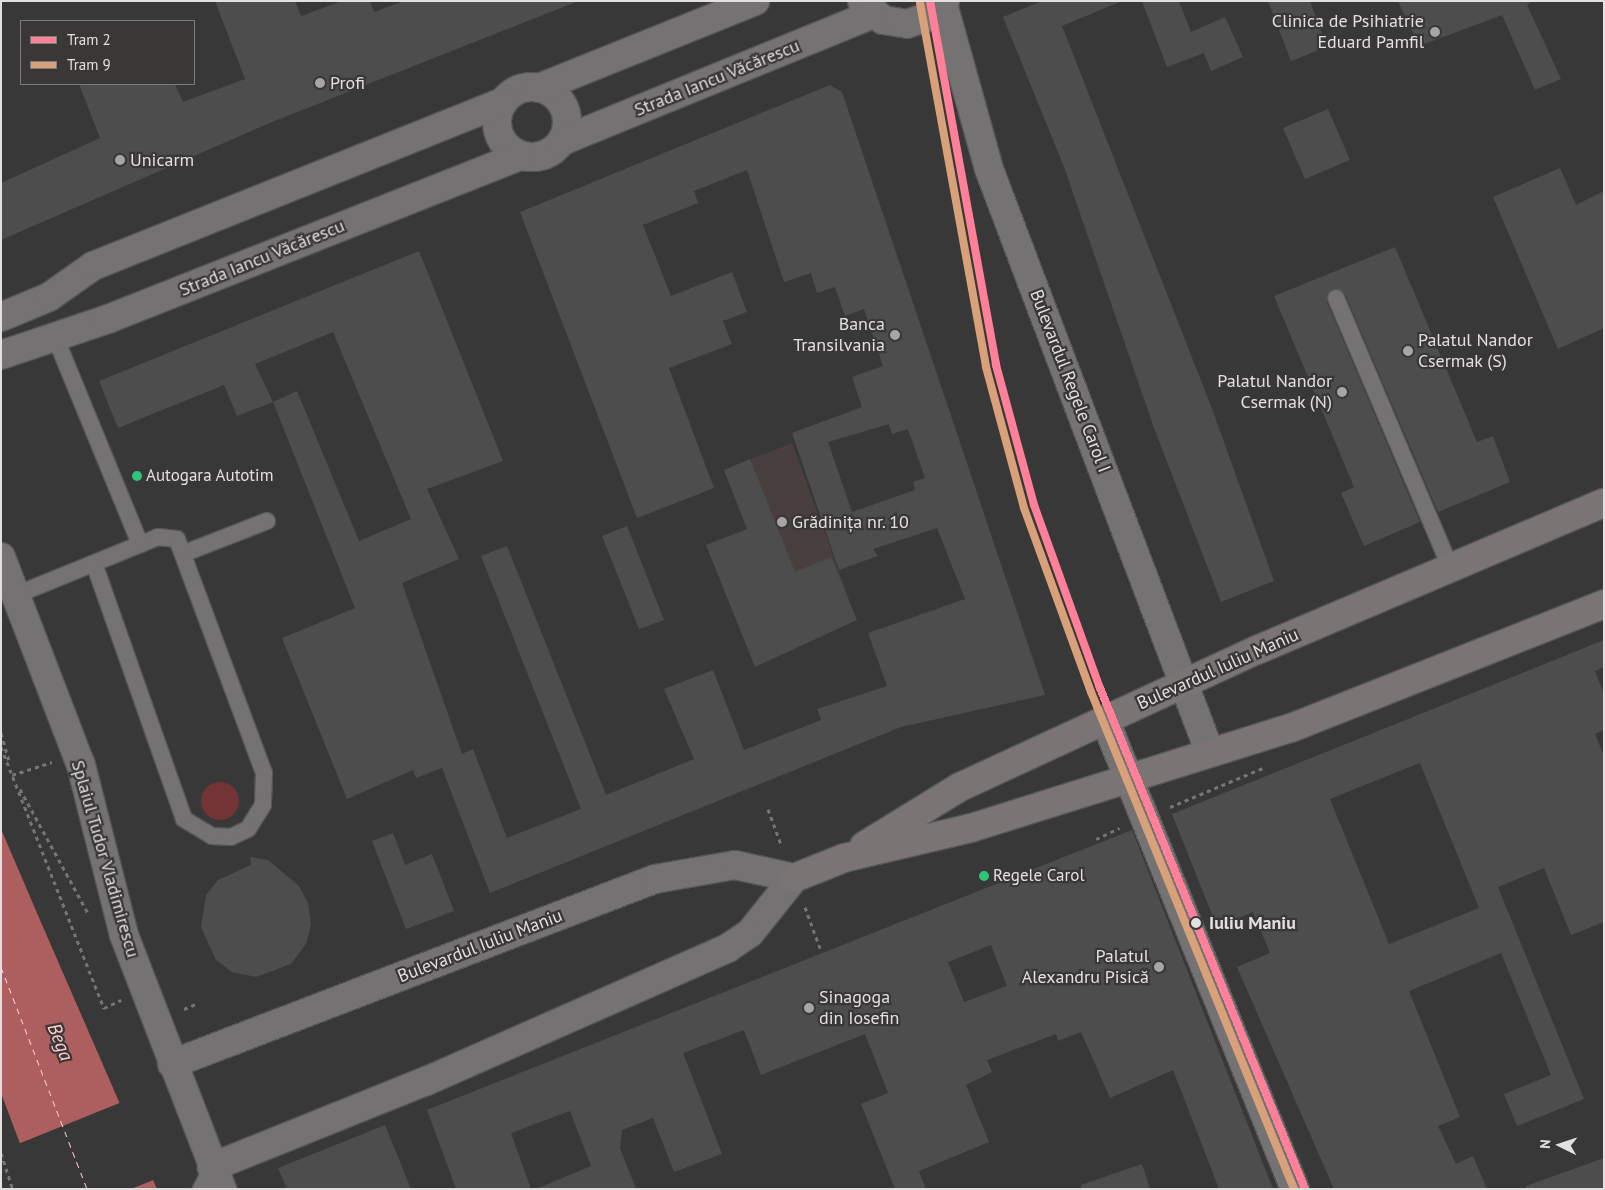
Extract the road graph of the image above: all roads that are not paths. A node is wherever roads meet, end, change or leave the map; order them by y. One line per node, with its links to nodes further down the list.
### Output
1 (755, 1): 4 (street)
2 (944, 3): 3 (street); 21 (street, Bulevardul Regele Carol I)
3 (867, 8): 6 (street, Strada Iancu Văcărescu)
4 (539, 88): 5 (street); 6 (street)
5 (503, 102): 7 (street); 9 (street)
6 (562, 141): 7 (street)
7 (520, 156): 10 (street, Strada Iancu Văcărescu)
8 (1336, 298): 18 (lane)
9 (1, 317)
10 (56, 339): 11 (street, Strada Iancu Văcărescu); 14 (lane)
11 (1, 355)
12 (1604, 503): 18 (main road, Bulevardul Iuliu Maniu)
13 (268, 521): 15 (lane)
14 (140, 544): 15 (lane); 17 (lane)
15 (185, 553): 17 (lane)
16 (1, 557): 19 (street, Splaiul Tudor Vladimirescu)
17 (95, 566): 19 (lane)
18 (1450, 567): 21 (main road, Bulevardul Iuliu Maniu)
19 (16, 596): 27 (street, Splaiul Tudor Vladimirescu)
20 (1604, 604): 23 (main road, Bulevardul Iuliu Maniu)
21 (1185, 683): 22 (main road, Bulevardul Iuliu Maniu); 23 (street, Bulevardul Regele Carol I)
22 (1105, 720): 24 (street); 25 (main road, Bulevardul Iuliu Maniu)
23 (1210, 753): 24 (main road, Bulevardul Iuliu Maniu)
24 (1129, 778): 25 (main road, Bulevardul Iuliu Maniu); 29 (street)
25 (844, 858): 26 (main road, Bulevardul Iuliu Maniu)
26 (794, 878): 27 (street, Bulevardul Iuliu Maniu); 28 (street, Bulevardul Iuliu Maniu)
27 (172, 1064): 28 (street, Splaiul Tudor Vladimirescu)
28 (211, 1181)
29 (1295, 1189)

